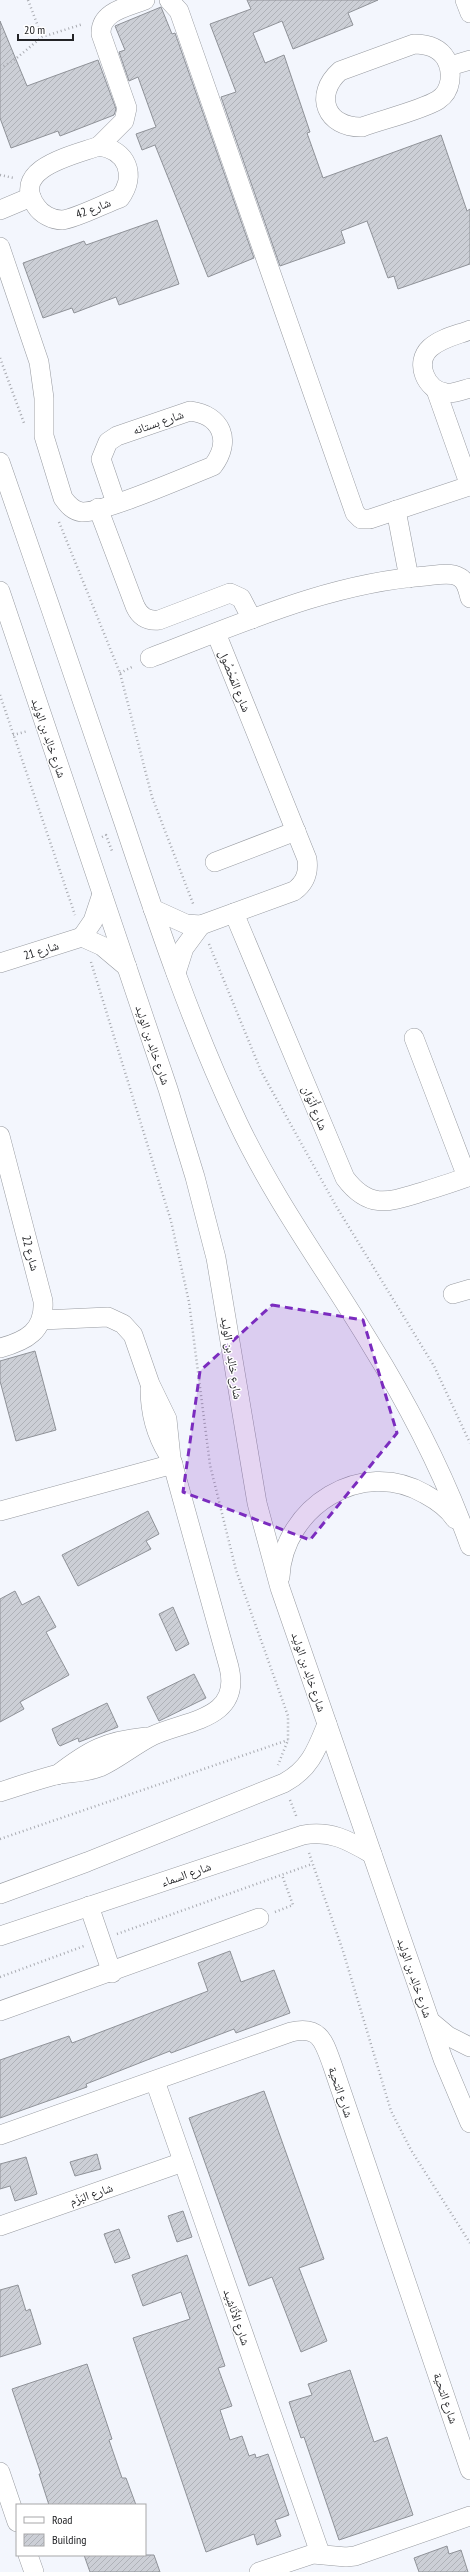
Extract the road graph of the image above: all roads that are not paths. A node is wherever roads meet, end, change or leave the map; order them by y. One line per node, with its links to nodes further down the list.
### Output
1 (145, 0): 7 (street)
2 (169, 0): 18 (street)
3 (465, 0): 4 (street)
4 (470, 13)
5 (470, 60): 6 (street)
6 (450, 66): 6 (street)
7 (99, 146): 8 (street); 8 (street, شارع 42)
8 (31, 197): 9 (street)
9 (0, 210)
10 (0, 247): 17 (street, شارع بستانه)
11 (470, 330): 13 (street)
12 (470, 388): 13 (street)
13 (436, 390): 15 (street)
14 (0, 462): 28 (street)
15 (470, 486): 18 (street)
16 (116, 503): 16 (street, شارع بستانه); 17 (street, شارع بستانه)
17 (98, 508): 22 (street)
18 (396, 510): 19 (street)
19 (410, 578): 21 (street); 22 (street)
20 (0, 591): 27 (street, شارع خالِد بن الوليد)
21 (470, 598)
22 (252, 619): 23 (street)
23 (216, 633): 24 (street); 25 (street, شارع المَحْصُول)
24 (150, 658)
25 (296, 830): 26 (street); 29 (street, شارع المَحْصُول)
26 (215, 862)
27 (102, 894): 31 (street); 33 (street, شارع خالِد بن الوليد)
28 (153, 909): 30 (street, شارع المَحْصُول); 34 (street)
29 (234, 913): 30 (street, شارع المَحْصُول); 37 (street, شارع أَنْوَان)
30 (201, 925): 34 (street)
31 (82, 937): 32 (street, شارع 21); 33 (street)
32 (0, 963)
33 (127, 967): 43 (street, شارع خالِد بن الوليد)
34 (176, 973): 42 (street)
35 (414, 1038): 37 (street, شارع أَنْوَان)
36 (0, 1136): 38 (street, شارع 22)
37 (469, 1177)
38 (42, 1320): 39 (street); 40 (street)
39 (0, 1348)
40 (172, 1461): 41 (street); 45 (street)
41 (0, 1511)
42 (468, 1541): 43 (street)
43 (280, 1588): 44 (street, شارع خالِد بن الوليد)
44 (326, 1724): 46 (street, شارع خالِد بن الوليد); 47 (street)
45 (0, 1792)
46 (372, 1854): 48 (street, شارع السماء); 53 (street, شارع خالِد بن الوليد)
47 (0, 1894)
48 (89, 1906): 50 (street, شارع السماء); 51 (street)
49 (259, 1918): 51 (street)
50 (0, 1936)
51 (112, 1972): 52 (street)
52 (0, 2011)
53 (430, 2021): 54 (street); 56 (street, شارع خالِد بن الوليد)
54 (470, 2047)
55 (155, 2081): 57 (street, شارع التحية); 58 (street, شارع الأَنَاشِيد); 60 (street, شارع التحية)
56 (470, 2123)
57 (0, 2136)
58 (183, 2162): 59 (street, شارع البَزْم); 64 (street, شارع الأَنَاشِيد)
59 (0, 2226)
60 (470, 2470)
61 (0, 2472): 63 (street)
62 (470, 2516): 64 (street)
63 (16, 2519)
64 (320, 2553): 67 (street)
65 (28, 2556): 66 (street)
66 (34, 2572)
67 (259, 2572)

